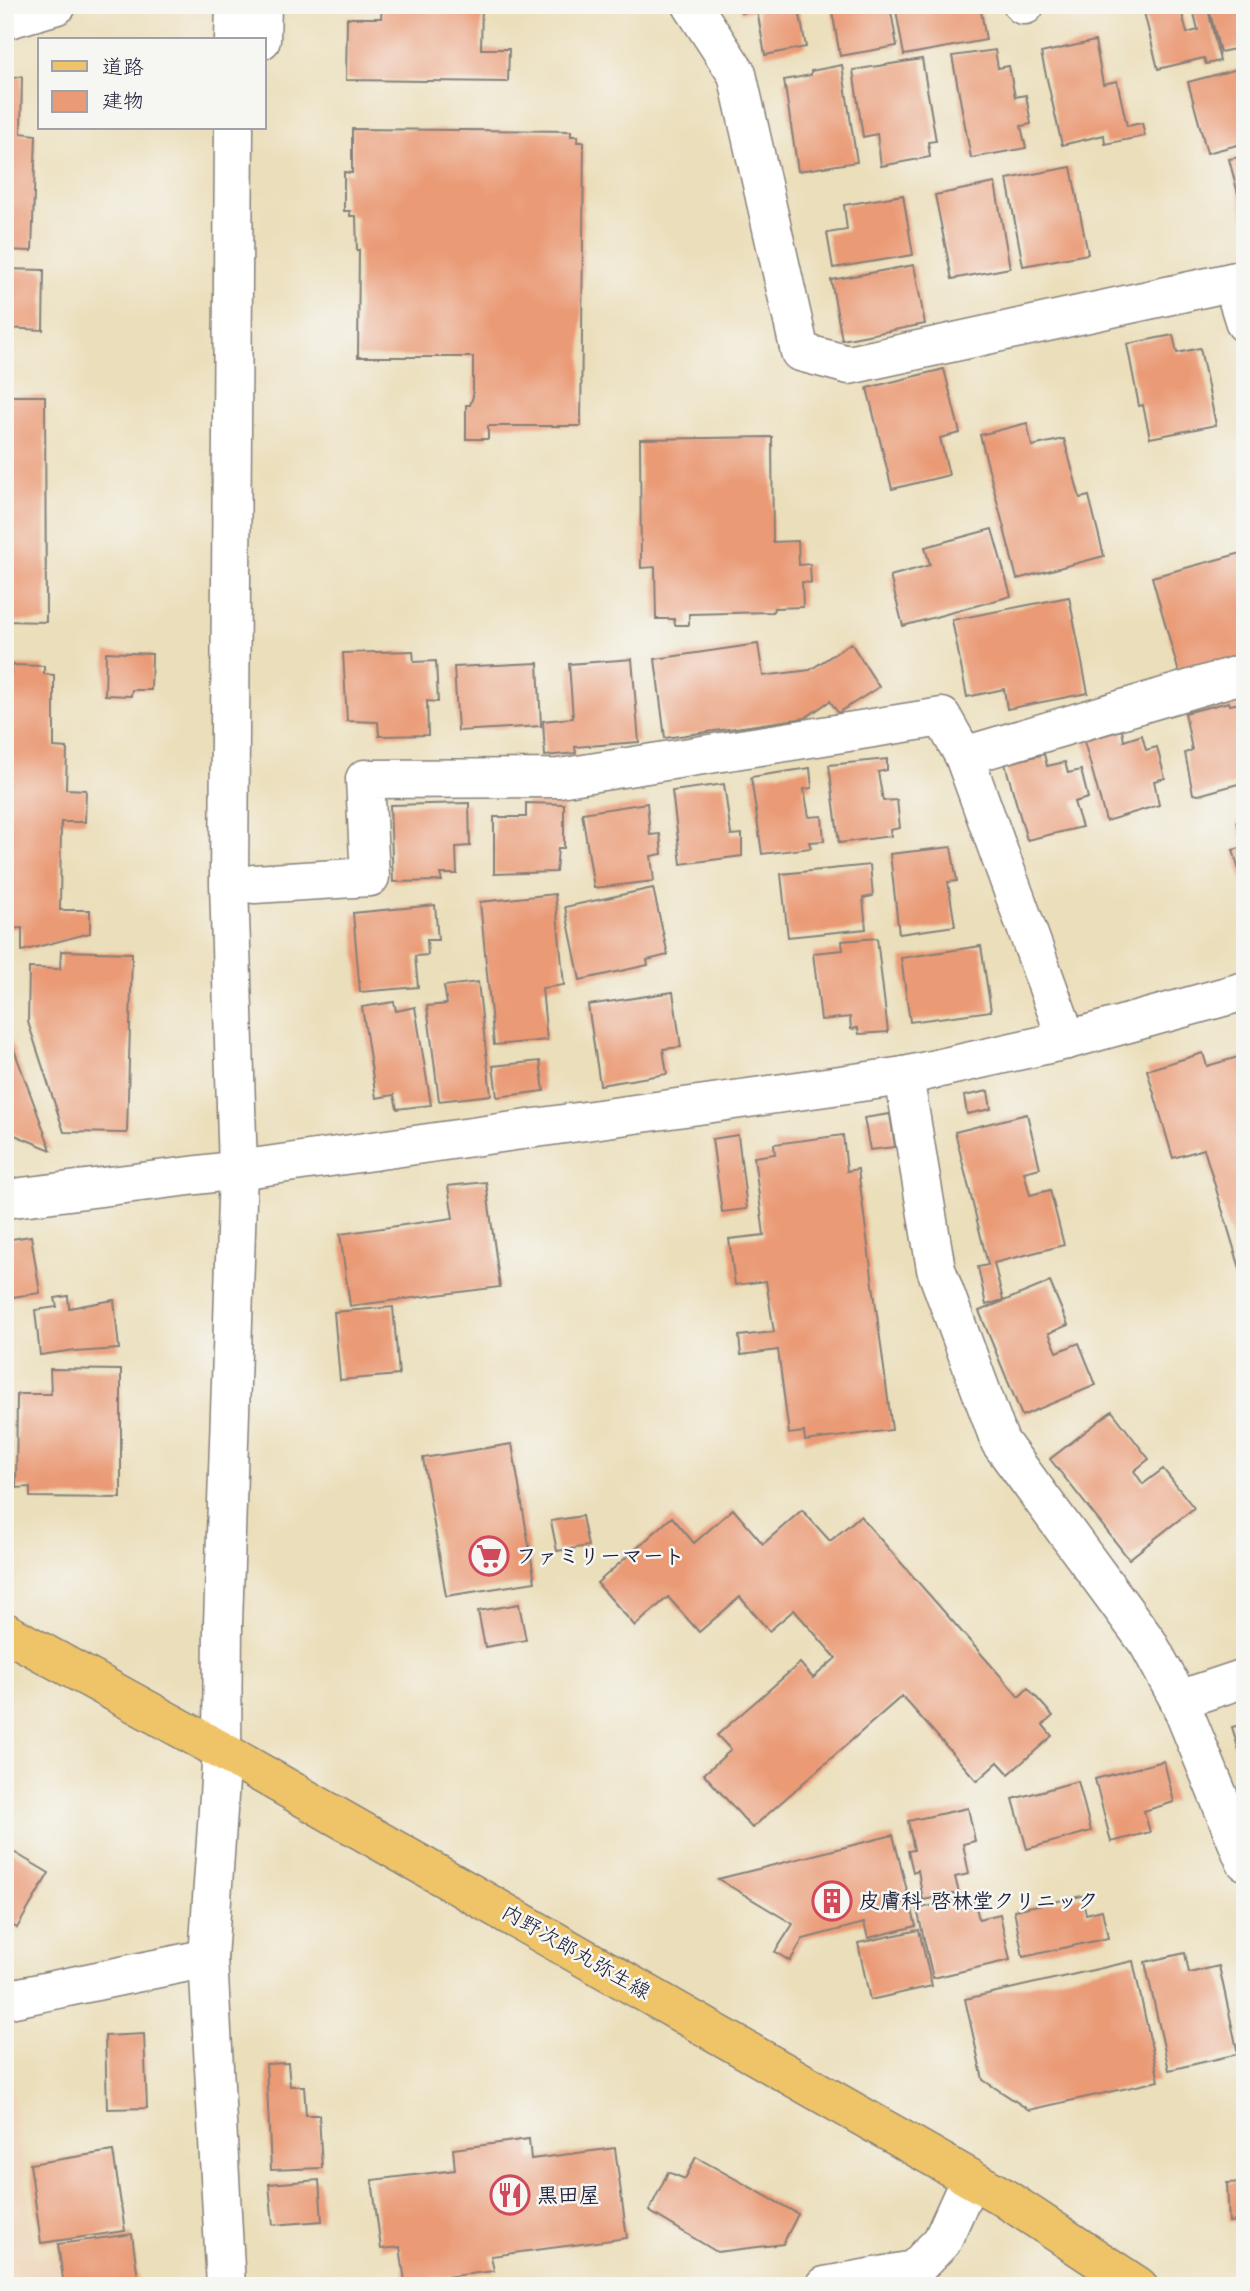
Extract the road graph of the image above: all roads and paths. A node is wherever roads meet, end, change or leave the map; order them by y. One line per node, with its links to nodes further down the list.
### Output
1 (57, 5): 5 (street)
2 (234, 5): 6 (street)
3 (262, 5): 7 (street)
4 (692, 5): 10 (street)
5 (5, 20)
6 (234, 38)
7 (261, 38)
8 (234, 130): 18 (street)
9 (261, 130): 14 (street)
10 (1239, 281): 11 (street)
11 (1245, 323)
12 (1245, 673): 13 (street)
13 (964, 757): 14 (street); 16 (street)
14 (254, 884): 18 (street)
15 (1245, 991): 16 (street)
16 (1067, 1040): 17 (street)
17 (904, 1076): 18 (street); 22 (street)
18 (238, 1153): 19 (street); 23 (street)
19 (5, 1199)
20 (5, 1632): 23 (main road, 内野次郎丸弥生線)
21 (1245, 1678): 22 (street)
22 (1179, 1700): 24 (street)
23 (222, 1751): 25 (street); 27 (main road, 内野次郎丸弥生線)
24 (1243, 1851)
25 (208, 1958): 26 (street); 28 (street)
26 (5, 2000)
27 (970, 2179): 29 (street); 30 (main road, 内野次郎丸弥生線)
28 (226, 2286)
29 (825, 2286)
30 (1138, 2286)

